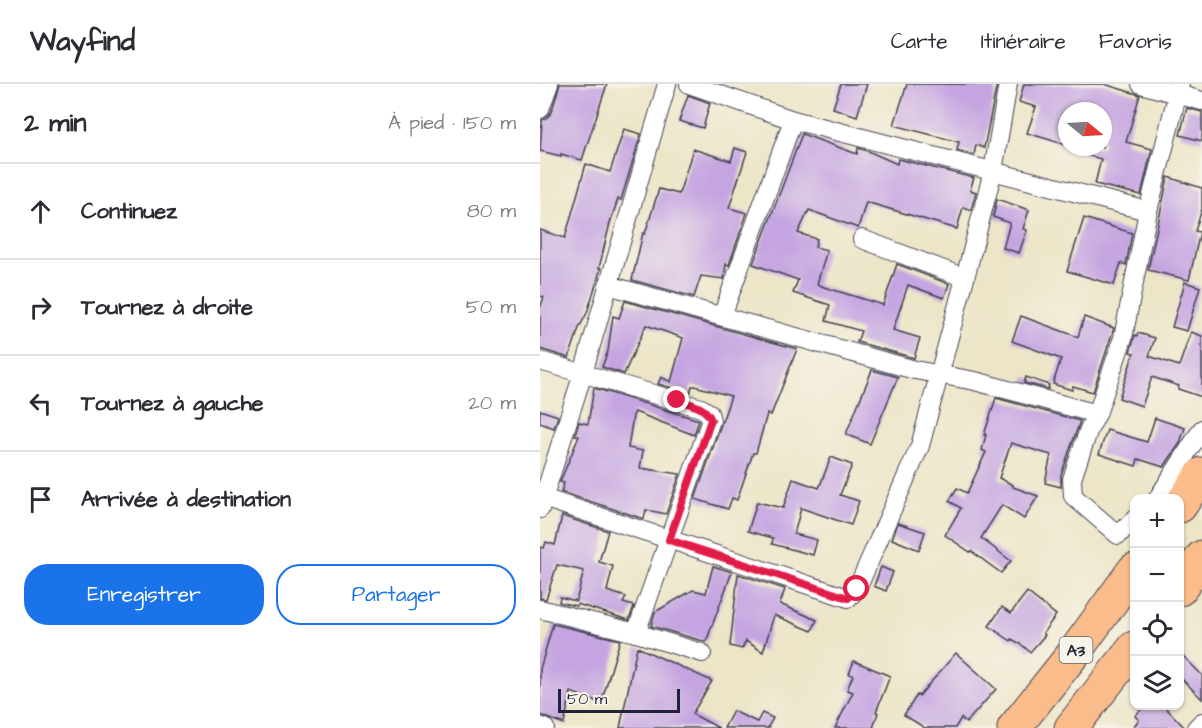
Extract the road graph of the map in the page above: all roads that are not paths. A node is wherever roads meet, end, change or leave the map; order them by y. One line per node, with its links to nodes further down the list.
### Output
1 (549, 84): 8 (street)
2 (667, 84): 14 (street)
3 (689, 84): 9 (street)
4 (1008, 84): 10 (street)
5 (1141, 84): 6 (street)
6 (1179, 89): 7 (street); 11 (street)
7 (1202, 101)
8 (540, 109)
9 (793, 120): 10 (street); 15 (street)
10 (993, 171): 11 (street); 13 (street)
11 (1148, 211): 19 (street)
12 (862, 239): 13 (street)
13 (965, 278): 18 (street)
14 (608, 285): 15 (street); 17 (street)
15 (722, 316): 18 (street)
16 (540, 361): 17 (street)
17 (583, 373): 24 (street); 26 (street)
18 (940, 374): 19 (street); 26 (street)
19 (1097, 414): 25 (street)
20 (1202, 429): 22 (street)
21 (1202, 474): 23 (highway)
22 (1161, 494)
23 (1184, 499)
24 (541, 501): 26 (street)
25 (1130, 524)
26 (669, 540): 31 (street)
27 (1202, 557): 29 (highway)
28 (1130, 576): 37 (highway, A3)
29 (1184, 582)
30 (540, 609): 31 (street)
31 (636, 633): 32 (street)
32 (702, 653)
33 (1130, 653): 38 (highway, A3)
34 (1202, 722): 39 (street)
35 (540, 726): 36 (street)
36 (544, 728)
37 (1014, 728)
38 (1071, 728)
39 (1197, 728)

